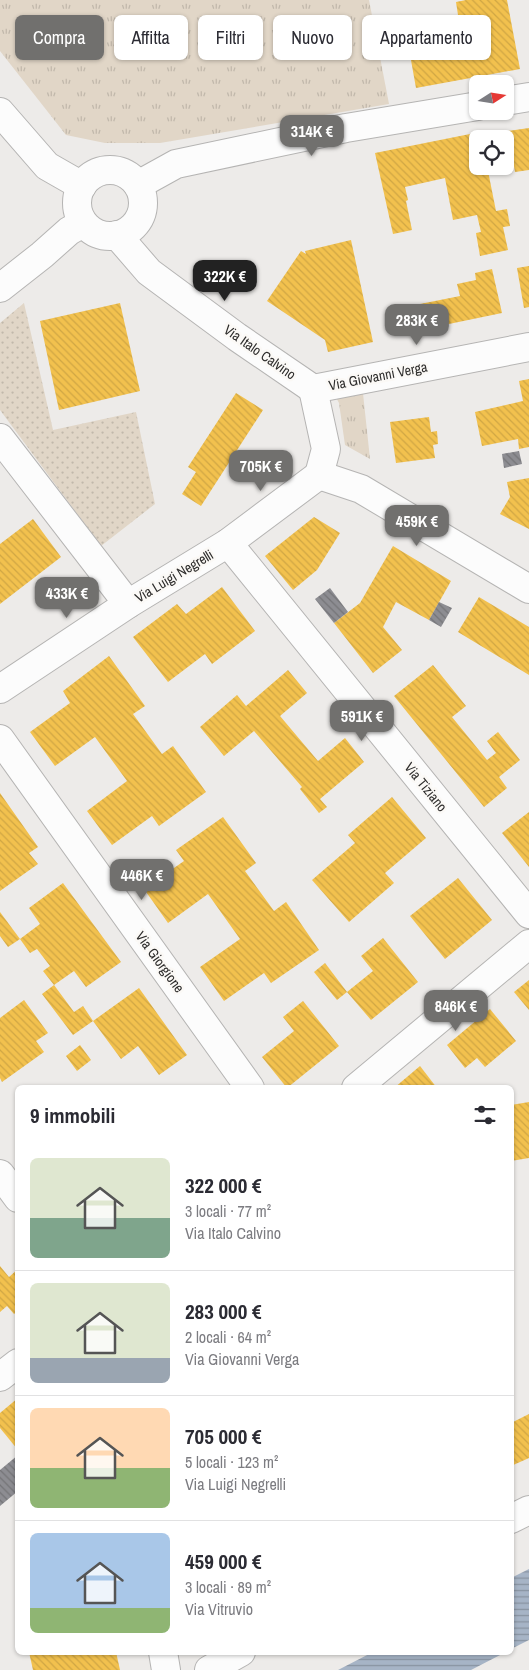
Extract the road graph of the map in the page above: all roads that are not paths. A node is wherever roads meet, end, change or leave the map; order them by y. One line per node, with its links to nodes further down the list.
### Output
1 (529, 97): 2 (street)
2 (514, 100)
3 (469, 108): 6 (street)
4 (0, 112): 5 (street)
5 (82, 186): 6 (street); 7 (street)
6 (138, 186): 8 (street)
7 (83, 223): 8 (street); 9 (street)
8 (117, 236): 11 (street, Via Italo Calvino)
9 (0, 288)
10 (529, 347): 11 (street, Via Giovanni Verga)
11 (313, 389): 13 (street, Via Giovanni Verga)
12 (0, 438): 16 (street)
13 (319, 475): 14 (street, Via Luigi Negrelli); 15 (street)
14 (228, 543): 16 (street, Via Luigi Negrelli); 19 (street, Via Tiziano)
15 (529, 589)
16 (128, 604): 17 (street, Via Luigi Negrelli)
17 (0, 690)
18 (0, 739): 21 (street, Via Giorgione)
19 (529, 914)
20 (529, 944): 22 (street)
21 (248, 1085)
22 (360, 1085)
23 (0, 1174): 24 (street)
24 (15, 1194)
25 (15, 1365): 26 (street)
26 (0, 1377)
27 (529, 1510): 28 (street)
28 (514, 1518)
29 (163, 1655): 31 (street)
30 (236, 1655): 32 (street)
31 (166, 1670)
32 (209, 1670)

